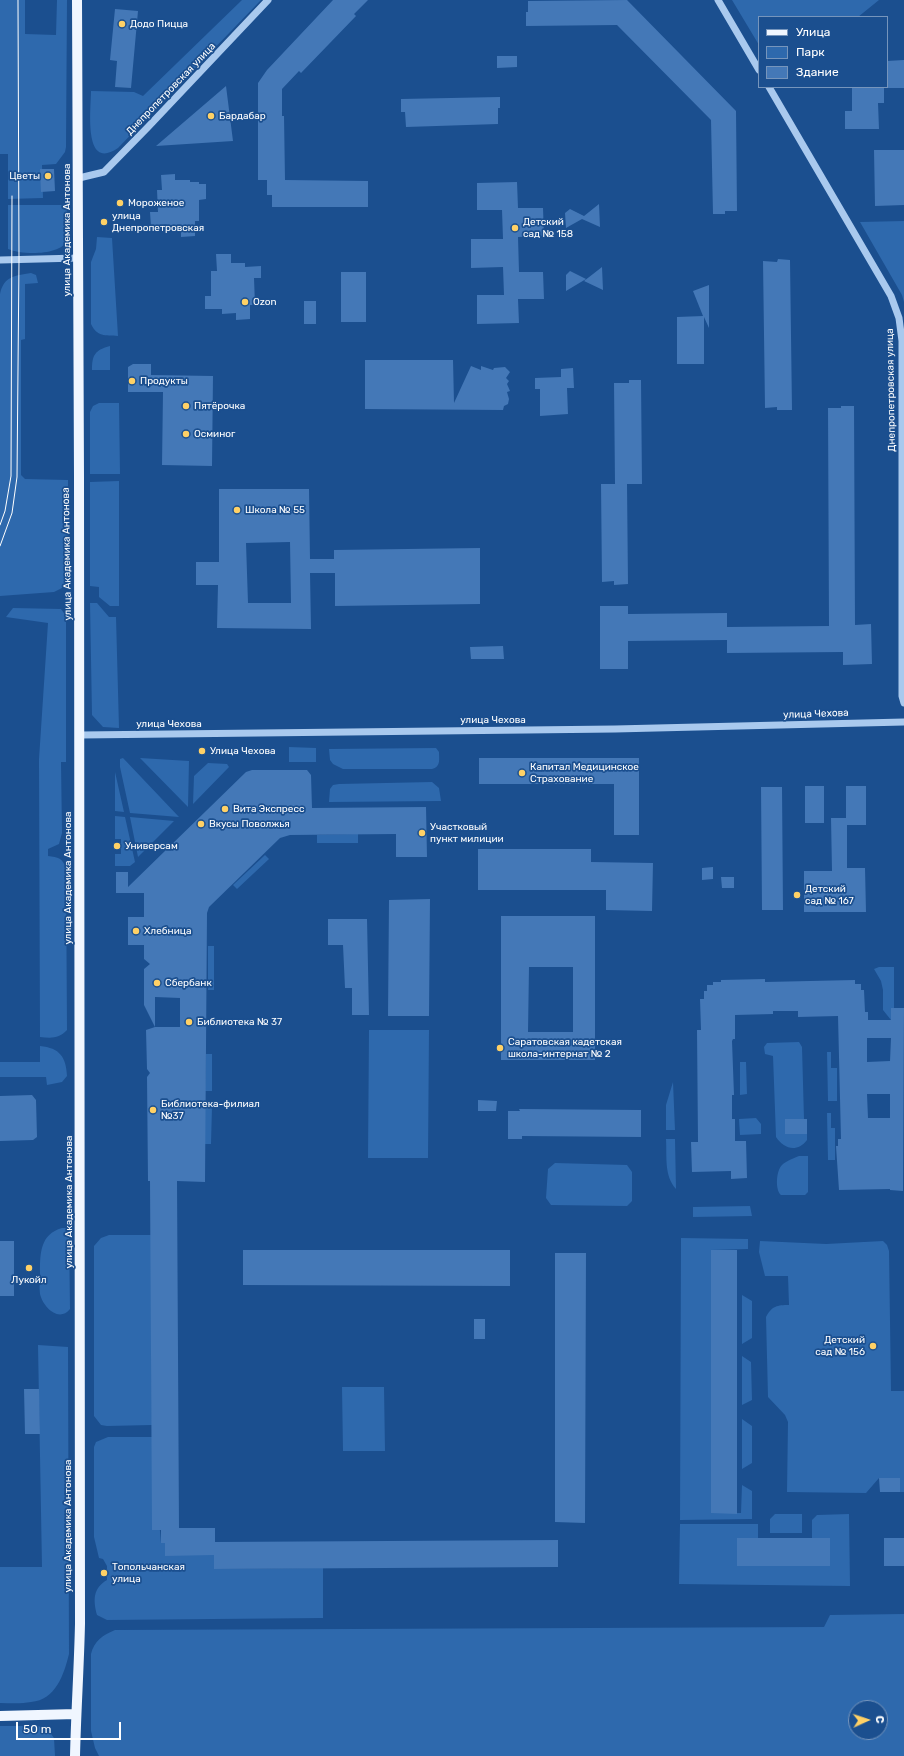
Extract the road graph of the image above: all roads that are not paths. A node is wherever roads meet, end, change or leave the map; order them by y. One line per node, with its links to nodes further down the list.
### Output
1 (77, 0): 6 (main road, улица Академика Антонова)
2 (268, 0): 6 (street, Днепропетровская улица)
3 (718, 0): 4 (street)
4 (758, 68)
5 (770, 88): 9 (street, Днепропетровская улица)
6 (79, 178): 7 (main road, улица Академика Антонова)
7 (79, 258): 8 (street); 11 (main road, улица Академика Антонова)
8 (0, 260)
9 (904, 704)
10 (904, 722): 11 (street, улица Чехова)
11 (81, 735): 12 (main road, улица Академика Антонова)
12 (76, 1714): 13 (main road); 14 (main road, улица Академика Антонова)
13 (0, 1716)
14 (75, 1756)

